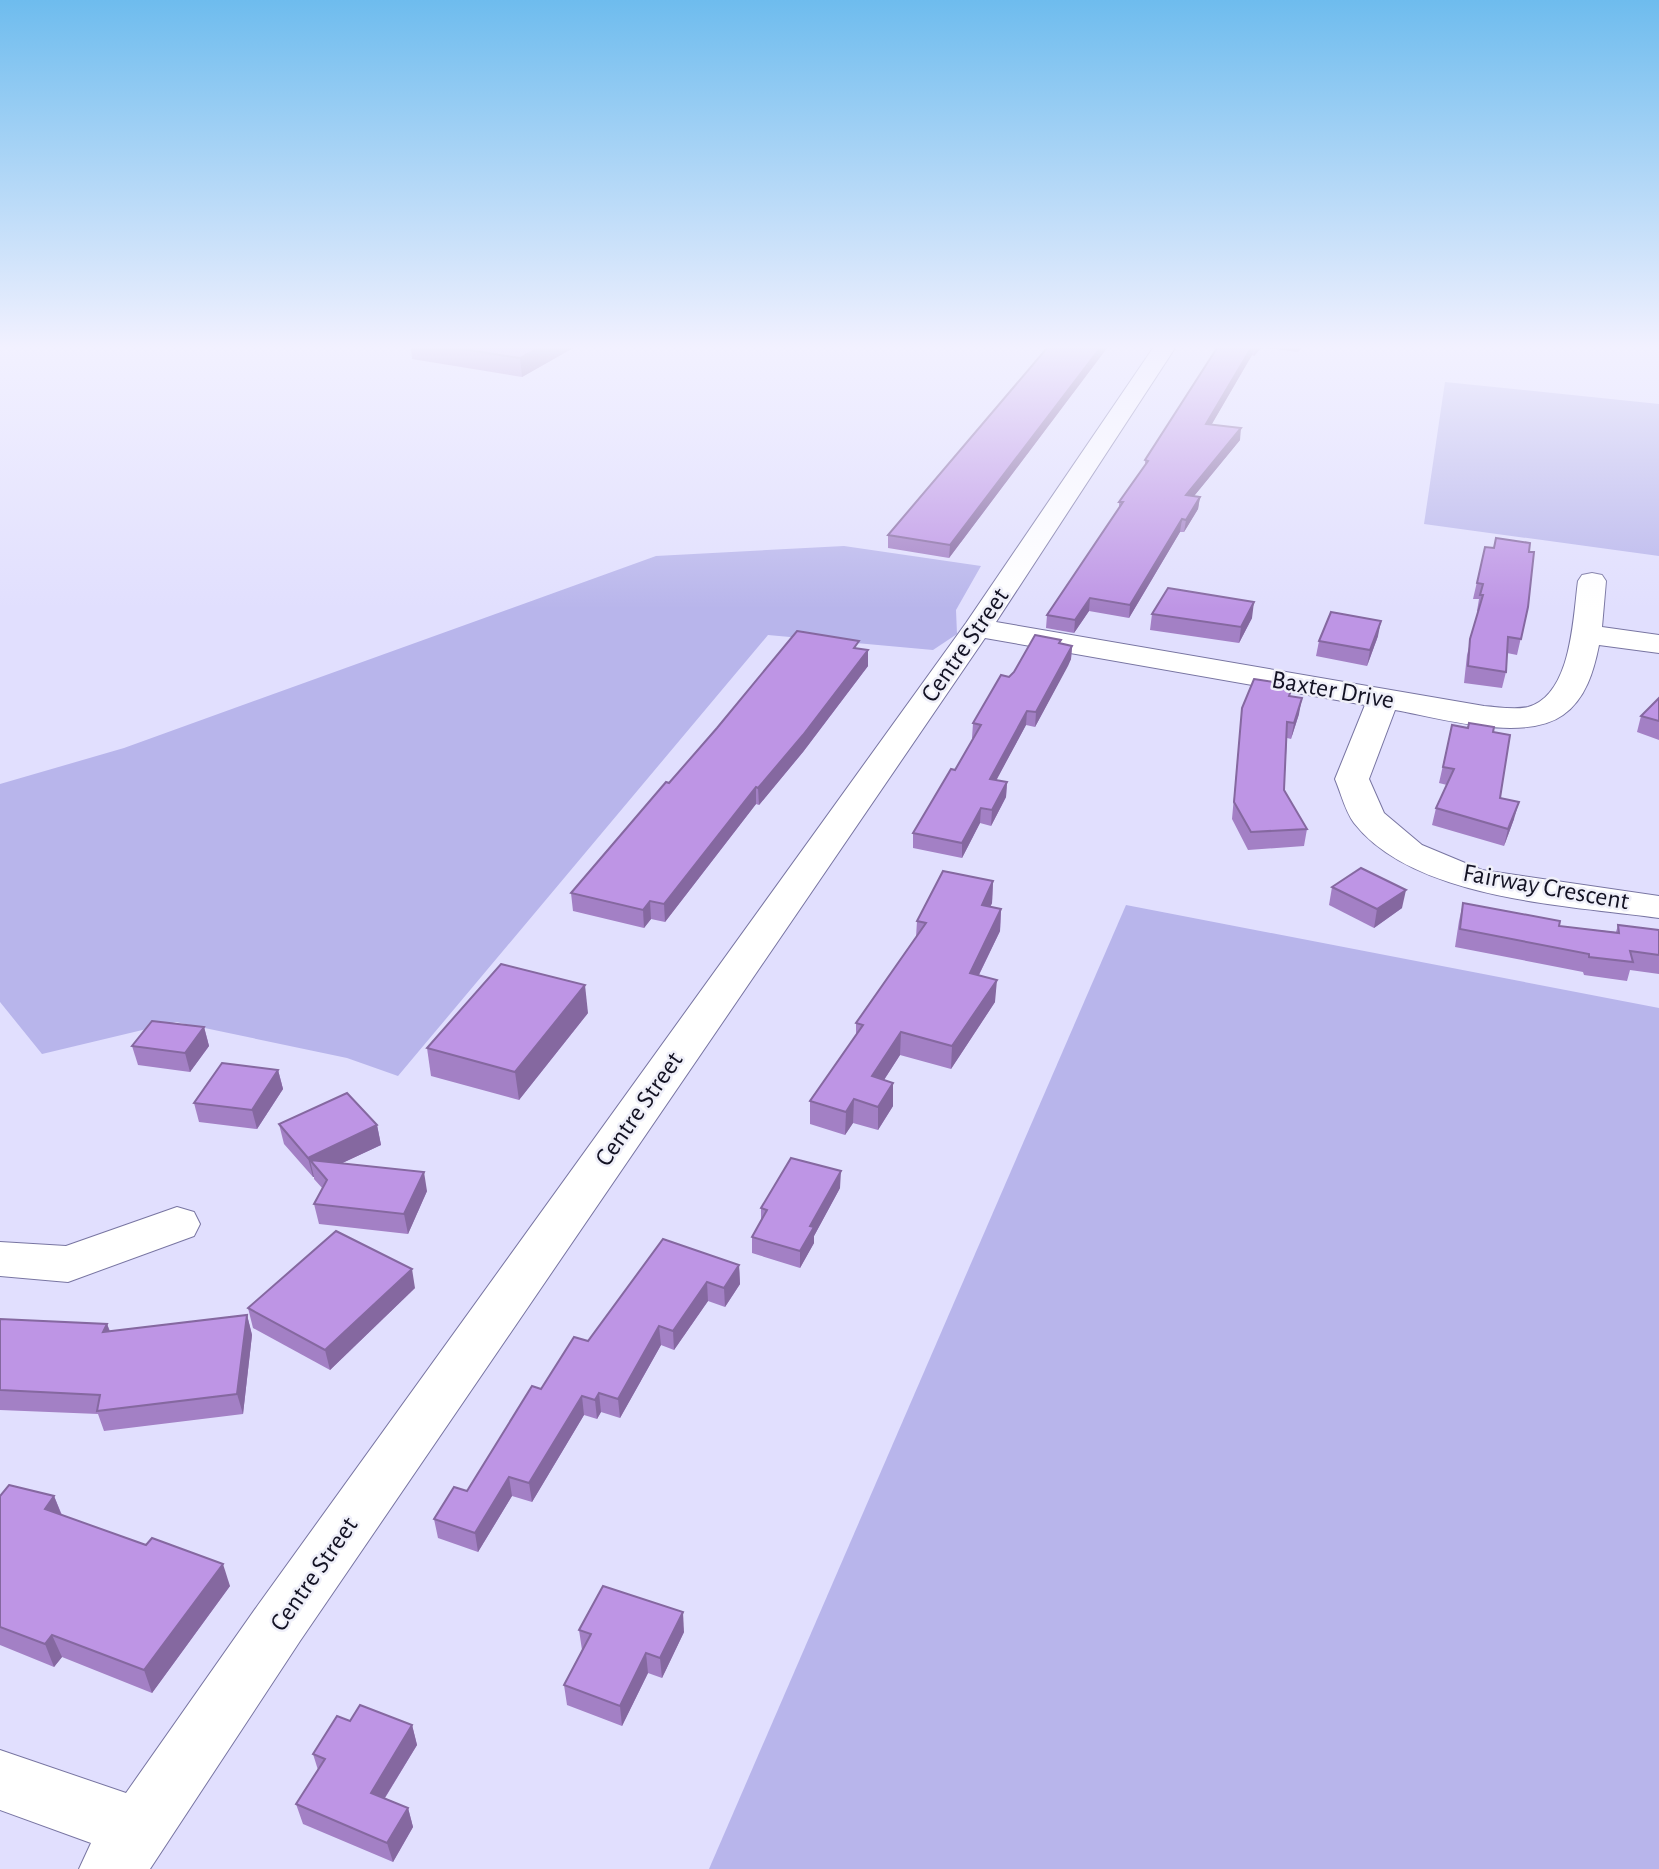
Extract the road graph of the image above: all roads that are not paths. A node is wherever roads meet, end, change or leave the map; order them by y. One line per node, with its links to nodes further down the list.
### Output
1 (1106, 435): 3 (street, Centre Street)
2 (1592, 581): 4 (street, Baxter Drive)
3 (977, 628): 6 (street, Baxter Drive); 11 (street, Centre Street)
4 (1585, 634): 5 (street); 6 (street, Baxter Drive)
5 (1659, 644)
6 (1383, 699): 7 (street, Fairway Crescent)
7 (1659, 907)
8 (177, 1224): 9 (street)
9 (0, 1259)
10 (0, 1780): 11 (street)
11 (126, 1849)

